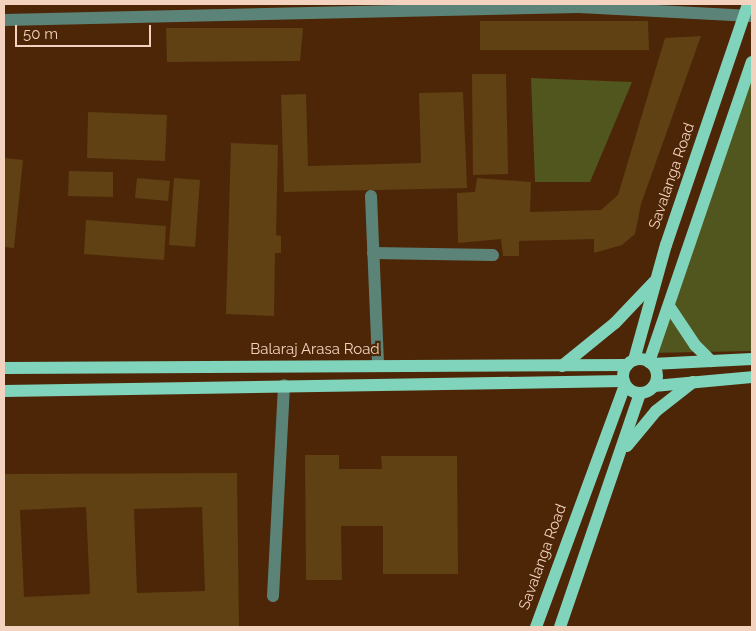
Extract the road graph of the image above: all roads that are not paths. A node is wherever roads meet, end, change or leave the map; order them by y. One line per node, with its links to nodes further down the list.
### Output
1 (748, 11): 2 (lane); 7 (main road, Savalanga Road)
2 (4, 20)
3 (752, 62): 8 (main road)
4 (371, 196): 5 (lane)
5 (373, 253): 6 (lane); 13 (lane)
6 (494, 256)
7 (656, 279): 11 (main road, Savalanga Road); 14 (main road)
8 (669, 306): 10 (main road); 12 (main road)
9 (752, 359): 10 (main road)
10 (712, 361): 12 (main road)
11 (631, 363): 12 (main road); 14 (main road, Balaraj Arasa Road); 18 (main road)
12 (651, 363): 20 (main road)
13 (378, 366): 14 (main road, Balaraj Arasa Road); 15 (main road, Balaraj Arasa Road)
14 (562, 366)
15 (4, 368)
16 (752, 377): 17 (main road)
17 (693, 382): 20 (main road); 23 (main road)
18 (624, 383): 19 (main road); 22 (main road); 25 (main road, Savalanga Road)
19 (284, 385): 21 (main road); 24 (lane)
20 (654, 386): 22 (main road)
21 (4, 391)
22 (640, 393): 23 (main road)
23 (618, 459): 26 (main road)
24 (272, 596)
25 (536, 627)
26 (560, 627)

